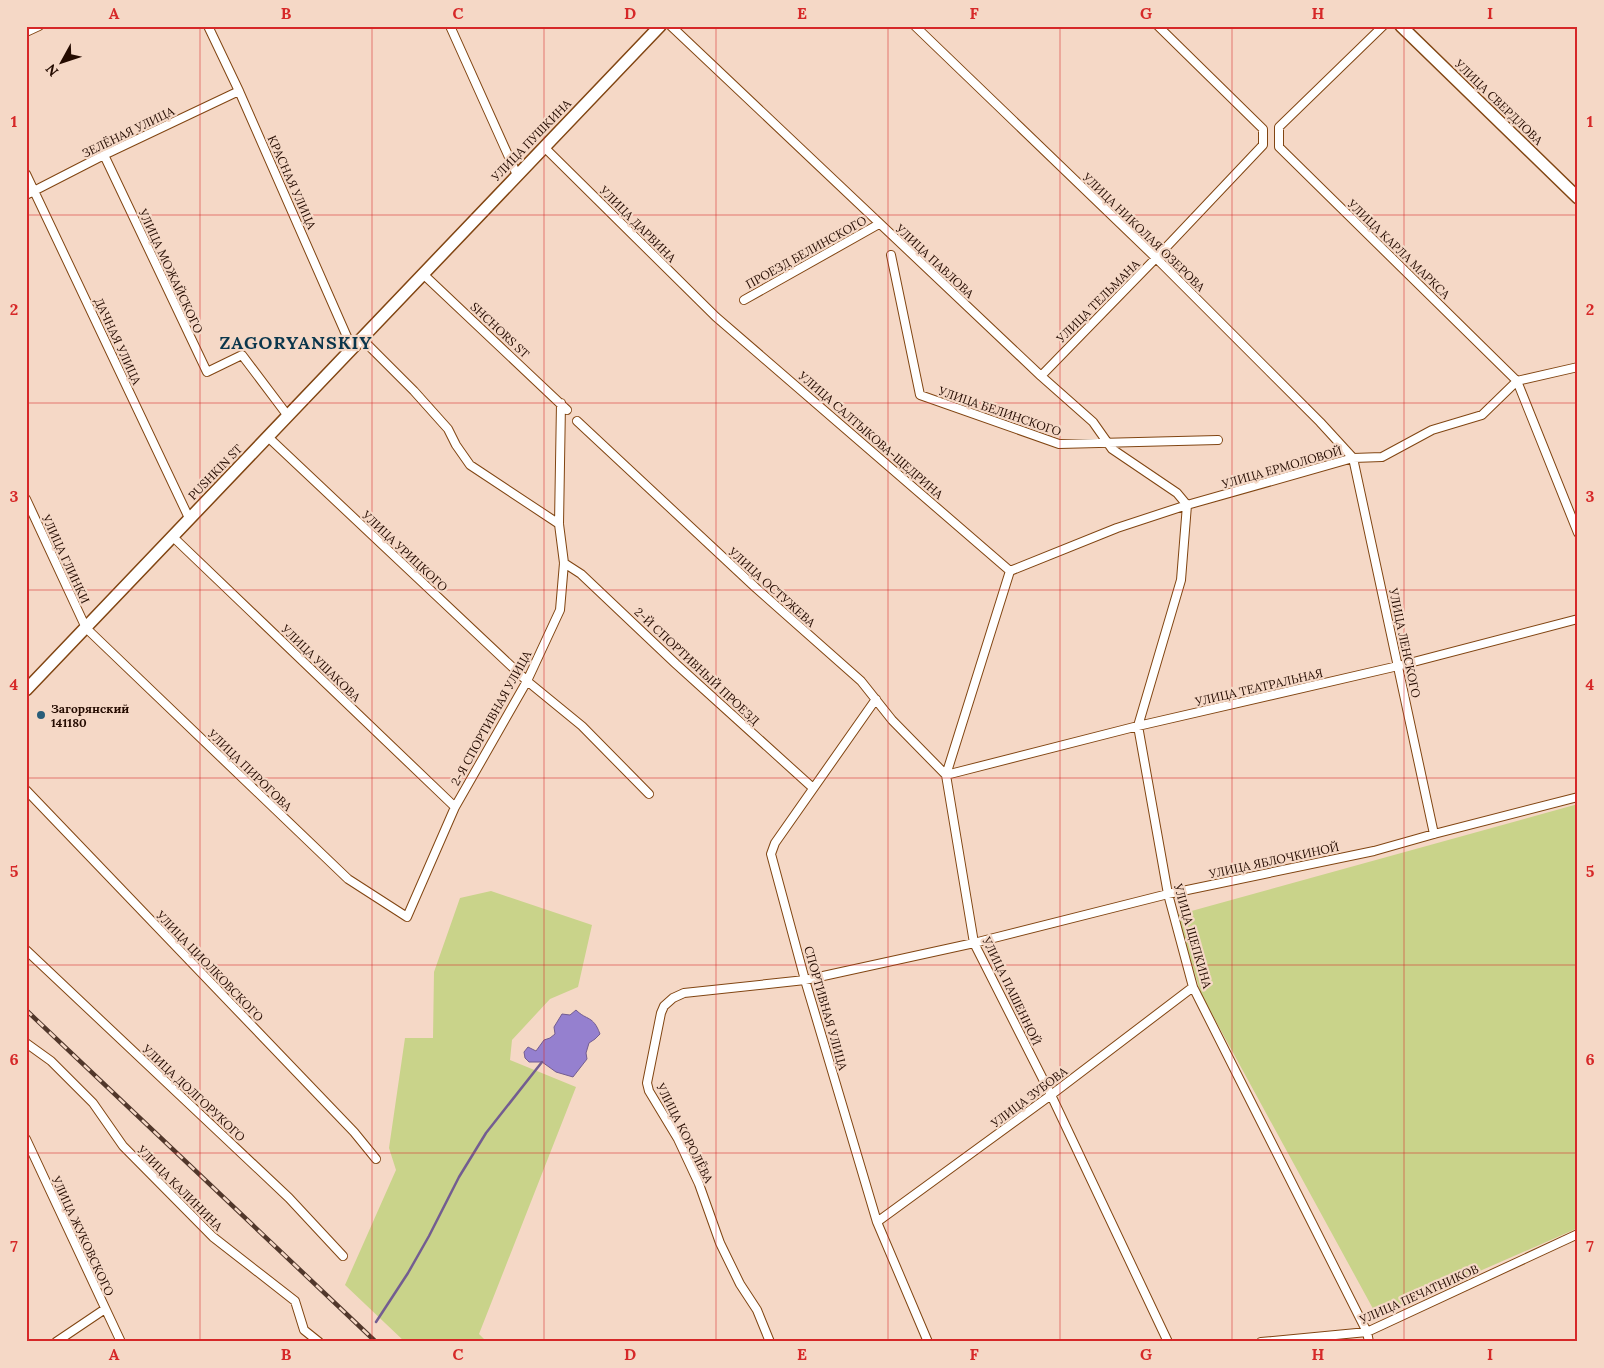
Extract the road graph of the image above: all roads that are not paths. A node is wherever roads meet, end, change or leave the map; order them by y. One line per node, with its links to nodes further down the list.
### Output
1 (39, 26): 10 (street)
2 (208, 26): 11 (street, КРАСНАЯ УЛИЦА)
3 (450, 26): 15 (street)
4 (660, 26): 12 (main road, УЛИЦА ПУШКИНА)
5 (671, 26): 19 (street, УЛИЦА ПАВЛОВА)
6 (915, 26): 21 (street, УЛИЦА НИКОЛАЯ ОЗЕРОВА)
7 (1158, 26): 21 (street, УЛИЦА ТЕЛЬМАНА)
8 (1383, 26): 29 (street, УЛИЦА КАРЛА МАРКСА)
9 (1401, 26): 18 (main road, УЛИЦА СВЕРДЛОВА)
10 (26, 32)
11 (240, 91): 13 (street, ЗЕЛЁНАЯ УЛИЦА); 26 (street, КРАСНАЯ УЛИЦА)
12 (544, 147): 15 (main road, УЛИЦА ПУШКИНА); 24 (street, УЛИЦА ДАРВИНА)
13 (104, 155): 16 (street, ЗЕЛЁНАЯ УЛИЦА); 32 (street, УЛИЦА МОЖАЙСКОГО)
14 (26, 174): 16 (street, ДАЧНАЯ УЛИЦА)
15 (517, 174): 22 (main road, УЛИЦА ПУШКИНА)
16 (34, 191): 17 (street, ЗЕЛЁНАЯ УЛИЦА); 40 (street, ДАЧНАЯ УЛИЦА)
17 (26, 195)
18 (1578, 198)
19 (880, 224): 23 (street, ПРОЕЗД БЕЛИНСКОГО); 28 (street, УЛИЦА ПАВЛОВА)
20 (891, 254): 36 (street, УЛИЦА БЕЛИНСКОГО)
21 (1156, 258): 28 (street, УЛИЦА ТЕЛЬМАНА); 37 (street, УЛИЦА НИКОЛАЯ ОЗЕРОВА)
22 (423, 274): 25 (main road, PUSHKIN ST); 30 (street, SHCHORS ST)
23 (744, 300)
24 (716, 316): 45 (street, УЛИЦА САЛТЫКОВА-ЩЕДРИНА)
25 (362, 339): 26 (main road, PUSHKIN ST); 41 (street)
26 (353, 348): 32 (main road, PUSHKIN ST)
27 (1578, 367): 29 (street)
28 (1041, 376): 36 (street, УЛИЦА ПАВЛОВА)
29 (1517, 381): 37 (street, УЛИЦА ЕРМОЛОВОЙ); 42 (street)
30 (561, 403): 31 (street); 41 (street, 2-Я СПОРТИВНАЯ УЛИЦА)
31 (567, 410)
32 (288, 416): 34 (main road, PUSHKIN ST)
33 (577, 421): 51 (street, УЛИЦА ОСТУЖЕВА)
34 (268, 437): 40 (main road, PUSHKIN ST); 49 (street, УЛИЦА УРИЦКОГО)
35 (1218, 440): 36 (street, УЛИЦА БЕЛИНСКОГО)
36 (1107, 443): 39 (street, УЛИЦА ПАВЛОВА)
37 (1353, 458): 39 (street, УЛИЦА ЕРМОЛОВОЙ); 48 (street, УЛИЦА ЛЕНСКОГО)
38 (26, 499): 47 (street, УЛИЦА ГЛИНКИ)
39 (1187, 506): 45 (street, УЛИЦА ЕРМОЛОВОЙ); 52 (street, УЛИЦА ЩЕПКИНА)
40 (189, 518): 43 (main road, PUSHKIN ST)
41 (559, 524): 44 (street, 2-Я СПОРТИВНАЯ УЛИЦА)
42 (1578, 532)
43 (172, 536): 47 (main road, PUSHKIN ST); 58 (street, УЛИЦА УШАКОВА)
44 (564, 563): 49 (street, 2-Я СПОРТИВНАЯ УЛИЦА); 54 (street, 2-Й СПОРТИВНЫЙ ПРОЕЗД)
45 (1010, 571): 53 (street, УЛИЦА ПАШЕННОЙ)
46 (1578, 619): 48 (street, УЛИЦА ТЕАТРАЛЬНАЯ)
47 (86, 628): 50 (main road, PUSHKIN ST); 61 (street, УЛИЦА ПИРОГОВА)
48 (1398, 666): 52 (street, УЛИЦА ТЕАТРАЛЬНАЯ); 59 (street, УЛИЦА ЛЕНСКОГО)
49 (527, 681): 56 (street, УЛИЦА УРИЦКОГО); 58 (street, 2-Я СПОРТИВНАЯ УЛИЦА)
50 (26, 690)
51 (876, 699): 53 (street, УЛИЦА ОСТУЖЕВА); 54 (street, СПОРТИВНАЯ УЛИЦА)
52 (1138, 726): 53 (street, УЛИЦА ТЕАТРАЛЬНАЯ); 60 (street, УЛИЦА ЩЕПКИНА)
53 (946, 776): 62 (street, УЛИЦА ПАШЕННОЙ)
54 (813, 788): 64 (street, СПОРТИВНАЯ УЛИЦА)
55 (26, 790): 70 (street, УЛИЦА ЦИОЛКОВСКОГО)
56 (649, 794)
57 (1578, 797): 59 (street, УЛИЦА ЯБЛОЧКИНОЙ)
58 (455, 807): 61 (street, 2-Я СПОРТИВНАЯ УЛИЦА)
59 (1434, 834): 60 (street, УЛИЦА ЯБЛОЧКИНОЙ)
60 (1168, 894): 62 (street, УЛИЦА ЯБЛОЧКИНОЙ); 65 (street, УЛИЦА ЩЕПКИНА)
61 (407, 917)
62 (974, 943): 64 (street, УЛИЦА КОРОЛЁВА); 67 (street, УЛИЦА ПАШЕННОЙ)
63 (26, 950): 74 (street, УЛИЦА ДОЛГОРУКОГО)
64 (805, 980): 72 (street, СПОРТИВНАЯ УЛИЦА); 80 (street, УЛИЦА КОРОЛЁВА)
65 (1193, 987): 67 (street, УЛИЦА ЗУБОВА); 76 (street, УЛИЦА ЩЕПКИНА)
66 (26, 1043): 79 (street, УЛИЦА КАЛИНИНА)
67 (1051, 1095): 72 (street, УЛИЦА ЗУБОВА); 82 (street, УЛИЦА ПАШЕННОЙ)
68 (26, 1139): 69 (street, УЛИЦА ЖУКОВСКОГО)
69 (33, 1154): 71 (street); 75 (street, УЛИЦА ЖУКОВСКОГО)
70 (376, 1159)
71 (26, 1161)
72 (877, 1222): 81 (street, СПОРТИВНАЯ УЛИЦА)
73 (1578, 1234): 76 (street, УЛИЦА ПЕЧАТНИКОВ)
74 (343, 1256)
75 (106, 1309): 77 (street); 78 (street, УЛИЦА ЖУКОВСКОГО)
76 (1367, 1332): 83 (street, УЛИЦА ПЕЧАТНИКОВ); 84 (street, УЛИЦА ЩЕПКИНА)
77 (56, 1342)
78 (121, 1342)
79 (319, 1342)
80 (770, 1342)
81 (928, 1342)
82 (1168, 1342)
83 (1261, 1342)
84 (1370, 1342)

